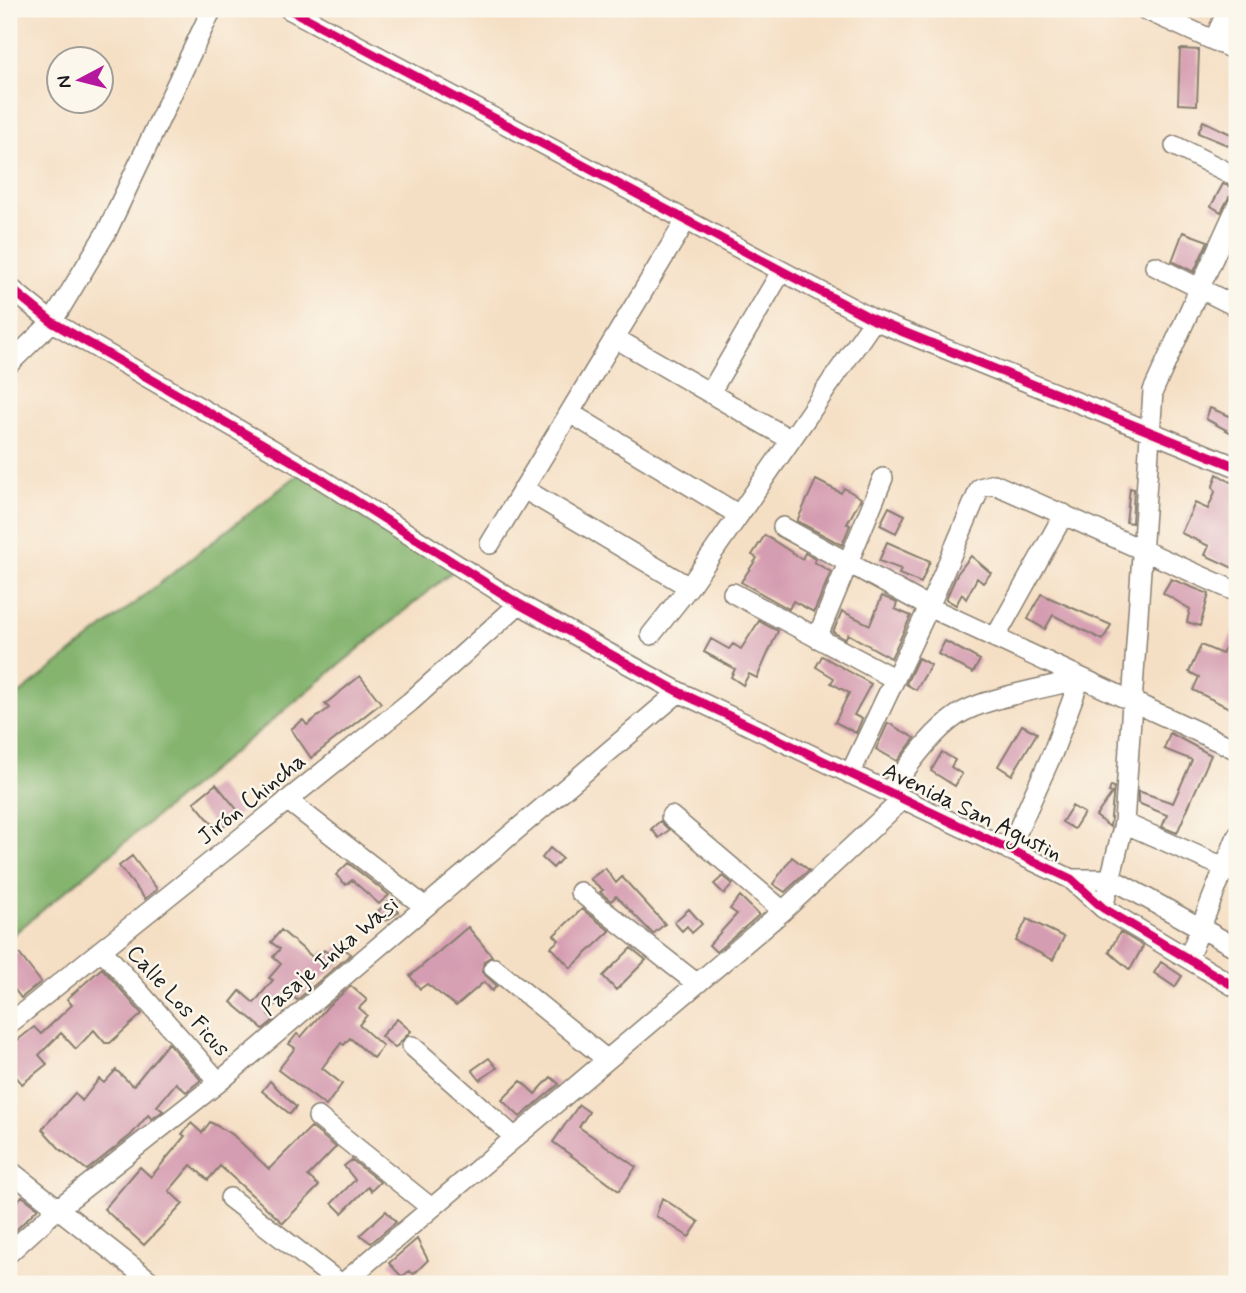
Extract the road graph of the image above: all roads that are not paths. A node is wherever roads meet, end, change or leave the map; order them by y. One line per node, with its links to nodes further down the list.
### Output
1 (212, 9): 18 (street)
2 (289, 9): 11 (street)
3 (1144, 9): 5 (street)
4 (1228, 9): 6 (street)
5 (1176, 15): 6 (street)
6 (1214, 40): 7 (street)
7 (1237, 51)
8 (1175, 146): 9 (street)
9 (1237, 177)
10 (1237, 206): 15 (street)
11 (685, 222): 13 (street); 19 (street)
12 (1155, 266): 15 (street)
13 (781, 272): 17 (street); 21 (street)
14 (9, 287): 18 (street, Avenida San Agustin)
15 (1197, 289): 16 (street); 23 (street)
16 (1237, 307)
17 (874, 320): 23 (street); 24 (street)
18 (52, 322): 20 (street); 37 (street, Avenida San Agustin)
19 (615, 338): 21 (street); 22 (street)
20 (9, 364)
21 (710, 393): 24 (street)
22 (570, 413): 27 (street); 29 (street)
23 (1150, 430): 25 (street); 32 (street)
24 (791, 440): 29 (street)
25 (1237, 467)
26 (883, 478): 33 (street)
27 (524, 489): 31 (street); 34 (street)
28 (1064, 514): 32 (street); 38 (street); 41 (street)
29 (739, 515): 34 (street)
30 (783, 527): 33 (street)
31 (490, 544)
32 (1143, 548): 35 (street); 45 (street)
33 (847, 564): 38 (street); 40 (street)
34 (689, 587): 39 (street)
35 (1237, 592)
36 (733, 593): 40 (street)
37 (519, 604): 44 (street, Avenida San Agustin); 49 (street, Jirón Chincha)
38 (929, 607): 41 (street); 42 (street)
39 (651, 635)
40 (817, 638): 42 (street)
41 (995, 638): 43 (street)
42 (895, 679): 47 (street)
43 (1080, 679): 45 (street); 48 (street); 53 (street)
44 (679, 692): 47 (street, Avenida San Agustin); 58 (street, Pasaje Inka Wasi)
45 (1131, 703): 46 (street); 51 (street)
46 (1237, 750)
47 (850, 774): 48 (street, Avenida San Agustin)
48 (896, 796): 53 (street, Avenida San Agustin); 60 (street)
49 (287, 800): 58 (street); 63 (street, Jirón Chincha)
50 (671, 816): 60 (street)
51 (1124, 822): 54 (street); 56 (street)
52 (1237, 836): 54 (street)
53 (1009, 850): 55 (street, Avenida San Agustin)
54 (1231, 870): 61 (street)
55 (1070, 879): 56 (street); 59 (street, Avenida San Agustin)
56 (1112, 879): 59 (street); 61 (street)
57 (580, 892): 66 (street)
58 (425, 907): 71 (street, Pasaje Inka Wasi)
59 (1103, 908): 64 (street, Avenida San Agustin)
60 (783, 911): 66 (street)
61 (1201, 926): 62 (street); 64 (street)
62 (1237, 948)
63 (102, 950): 68 (street, Jirón Chincha); 71 (street, Calle Los Ficus)
64 (1188, 959): 67 (street, Avenida San Agustin)
65 (494, 968): 70 (street)
66 (696, 984): 70 (street)
67 (1237, 988)
68 (9, 1024)
69 (412, 1046): 73 (street)
70 (606, 1059): 73 (street)
71 (219, 1082): 77 (street, Pasaje Inka Wasi)
72 (318, 1117): 76 (street)
73 (513, 1136): 76 (street)
74 (9, 1170): 77 (street)
75 (230, 1198): 80 (street)
76 (429, 1207): 80 (street)
77 (56, 1210): 78 (street, Pasaje Inka Wasi); 79 (street)
78 (9, 1253)
79 (154, 1284)
80 (341, 1284)

